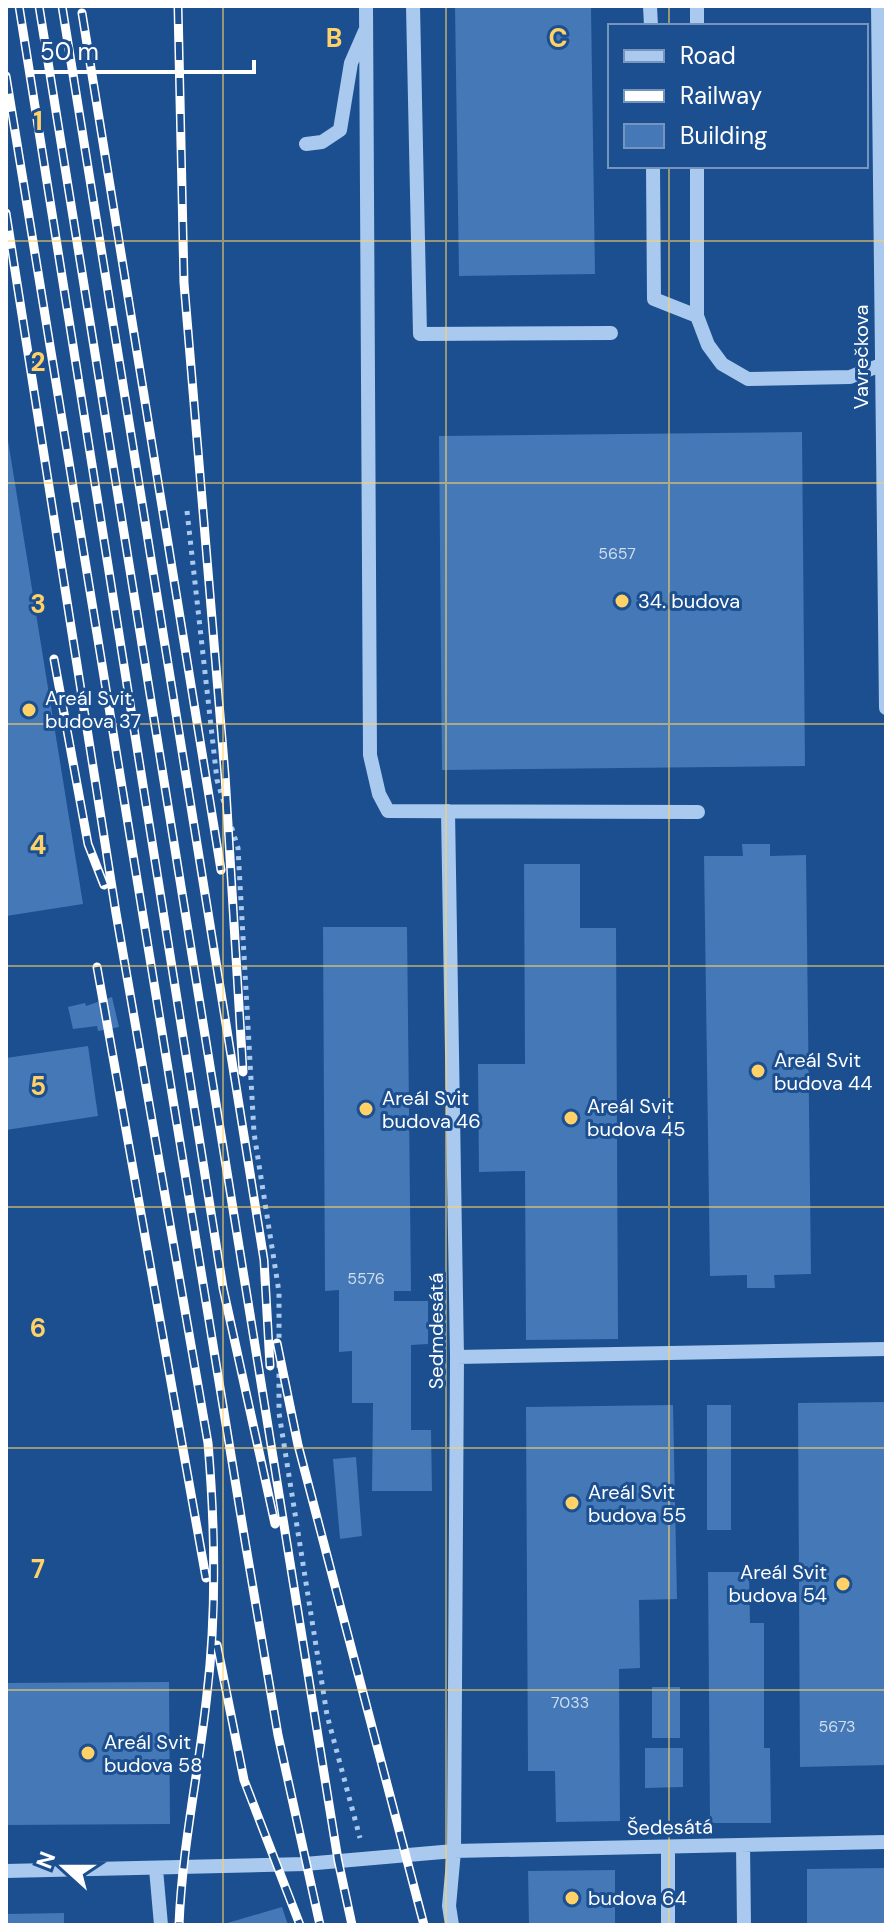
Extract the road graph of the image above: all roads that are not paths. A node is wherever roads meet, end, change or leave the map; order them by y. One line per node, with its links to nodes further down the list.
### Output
1 (366, 6): 4 (street)
2 (413, 6): 9 (street)
3 (878, 6): 10 (street, Vavrečkova)
4 (367, 27): 5 (street); 12 (street)
5 (306, 144)
6 (653, 168): 8 (street)
7 (697, 168): 8 (street)
8 (697, 316): 10 (street)
9 (611, 333)
10 (883, 363): 11 (street, Vavrečkova)
11 (886, 708)
12 (448, 811): 13 (street); 15 (street, Sedmdesátá)
13 (698, 812)
14 (886, 1349): 15 (street)
15 (457, 1357): 19 (street, Sedmdesátá)
16 (886, 1842): 17 (street, Šedesátá)
17 (743, 1845): 18 (street, Šedesátá); 25 (street)
18 (668, 1847): 19 (street, Šedesátá); 24 (street)
19 (454, 1851): 20 (street); 23 (street, Sedmdesátá)
20 (156, 1869): 21 (street); 22 (street)
21 (6, 1871)
22 (161, 1925)
23 (452, 1925)
24 (668, 1925)
25 (744, 1925)

